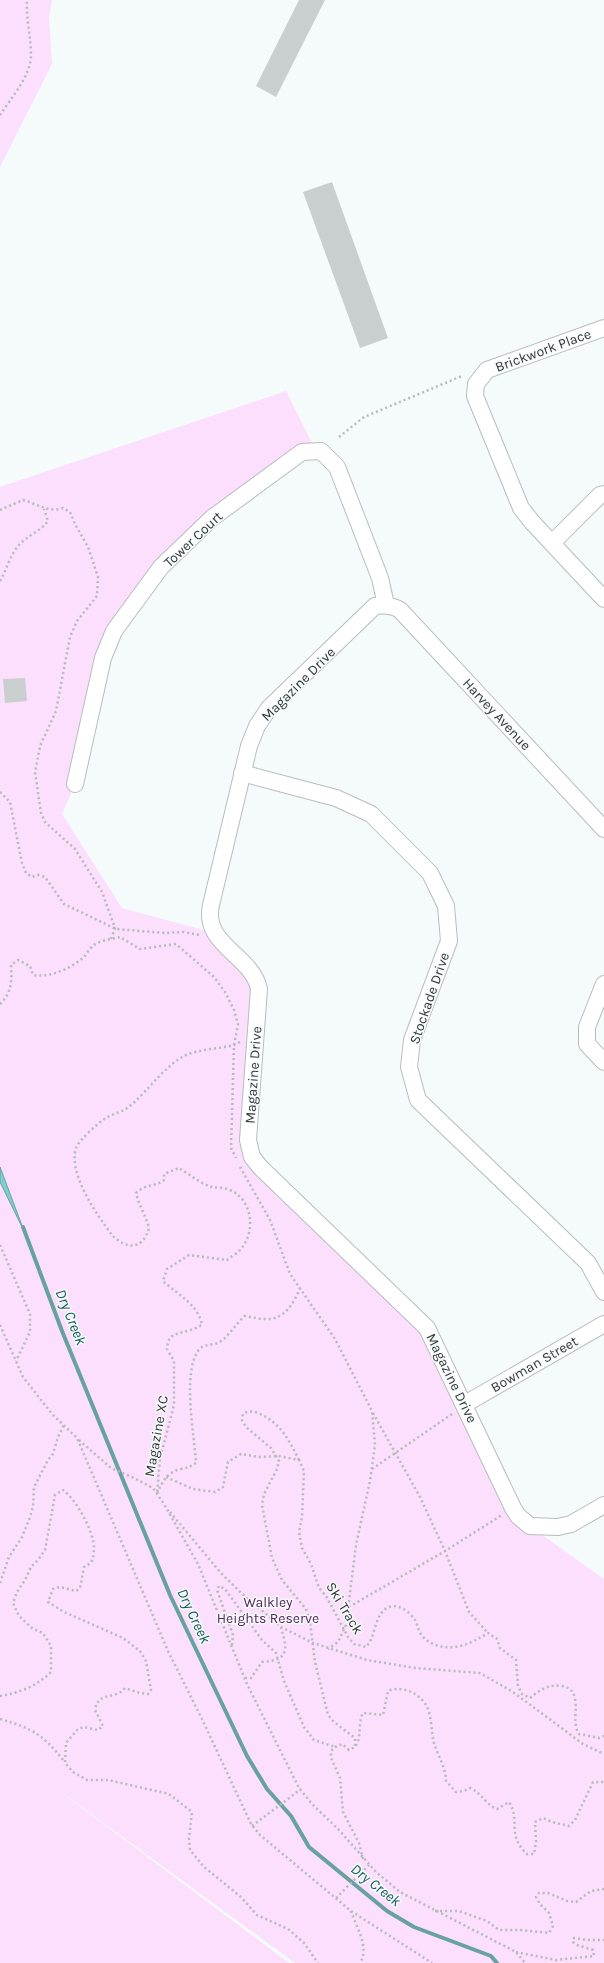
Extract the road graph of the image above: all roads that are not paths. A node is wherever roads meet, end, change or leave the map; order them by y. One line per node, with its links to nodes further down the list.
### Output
1 (604, 328): 3 (street, Brickwork Place)
2 (604, 494): 3 (street)
3 (552, 543): 4 (street)
4 (604, 599)
5 (386, 605): 6 (street, Magazine Drive); 7 (street, Tower Court); 8 (street, Harvey Avenue)
6 (242, 773): 11 (street, Stockade Drive); 13 (street, Magazine Drive)
7 (75, 784)
8 (604, 829)
9 (604, 984): 10 (street)
10 (604, 1062)
11 (604, 1292)
12 (604, 1324): 13 (street, Bowman Street)
13 (465, 1404): 14 (street, Magazine Drive)
14 (604, 1505)

